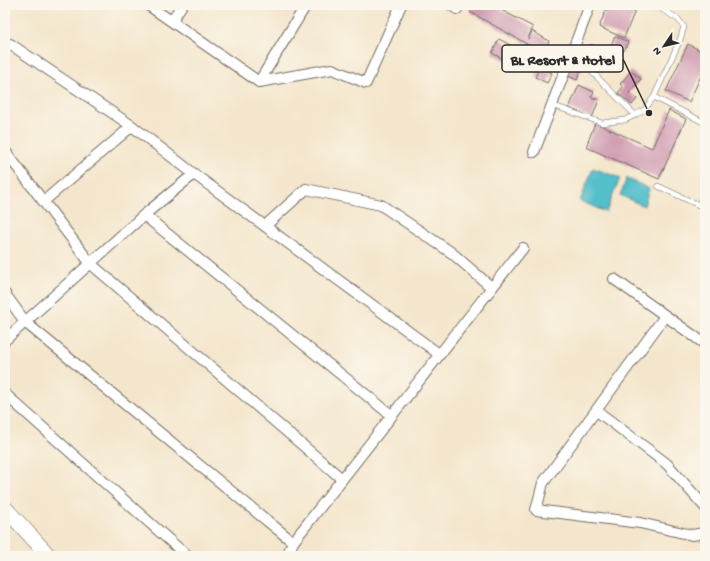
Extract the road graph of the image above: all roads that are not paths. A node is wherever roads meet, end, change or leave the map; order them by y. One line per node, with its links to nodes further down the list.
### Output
1 (148, 5): 9 (street)
2 (182, 5): 9 (street)
3 (306, 5): 12 (street)
4 (401, 5): 12 (street)
5 (590, 5): 11 (street)
6 (655, 5): 8 (lane)
7 (671, 5): 8 (lane)
8 (666, 10): 13 (lane)
9 (172, 20): 12 (street)
10 (5, 45): 17 (street)
11 (572, 52): 14 (street); 15 (lane)
12 (259, 82)
13 (654, 97): 15 (lane); 16 (lane)
14 (552, 105): 15 (lane); 19 (street)
15 (635, 115)
16 (705, 122)
17 (132, 126): 20 (street); 23 (street)
18 (5, 151): 23 (street)
19 (534, 152)
20 (194, 174): 26 (street); 27 (street)
21 (658, 186): 24 (lane)
22 (705, 191): 24 (lane)
23 (44, 202): 29 (street)
24 (699, 205): 25 (lane)
25 (705, 208)
26 (144, 215): 29 (street); 40 (street)
27 (265, 226): 31 (street); 37 (street)
28 (523, 248): 31 (street)
29 (91, 264): 34 (street); 41 (street)
30 (614, 279): 33 (street)
31 (491, 287): 37 (street)
32 (5, 294): 34 (street)
33 (665, 316): 36 (street); 39 (street)
34 (26, 323): 35 (street); 45 (street)
35 (5, 340)
36 (705, 344)
37 (439, 354): 40 (street)
38 (5, 394): 47 (street)
39 (597, 411): 42 (street); 44 (street)
40 (391, 415): 41 (street)
41 (342, 479): 45 (street)
42 (705, 507)
43 (5, 508): 46 (street)
44 (705, 533)
45 (293, 542): 48 (street)
46 (48, 556)
47 (187, 556)
48 (287, 556)

